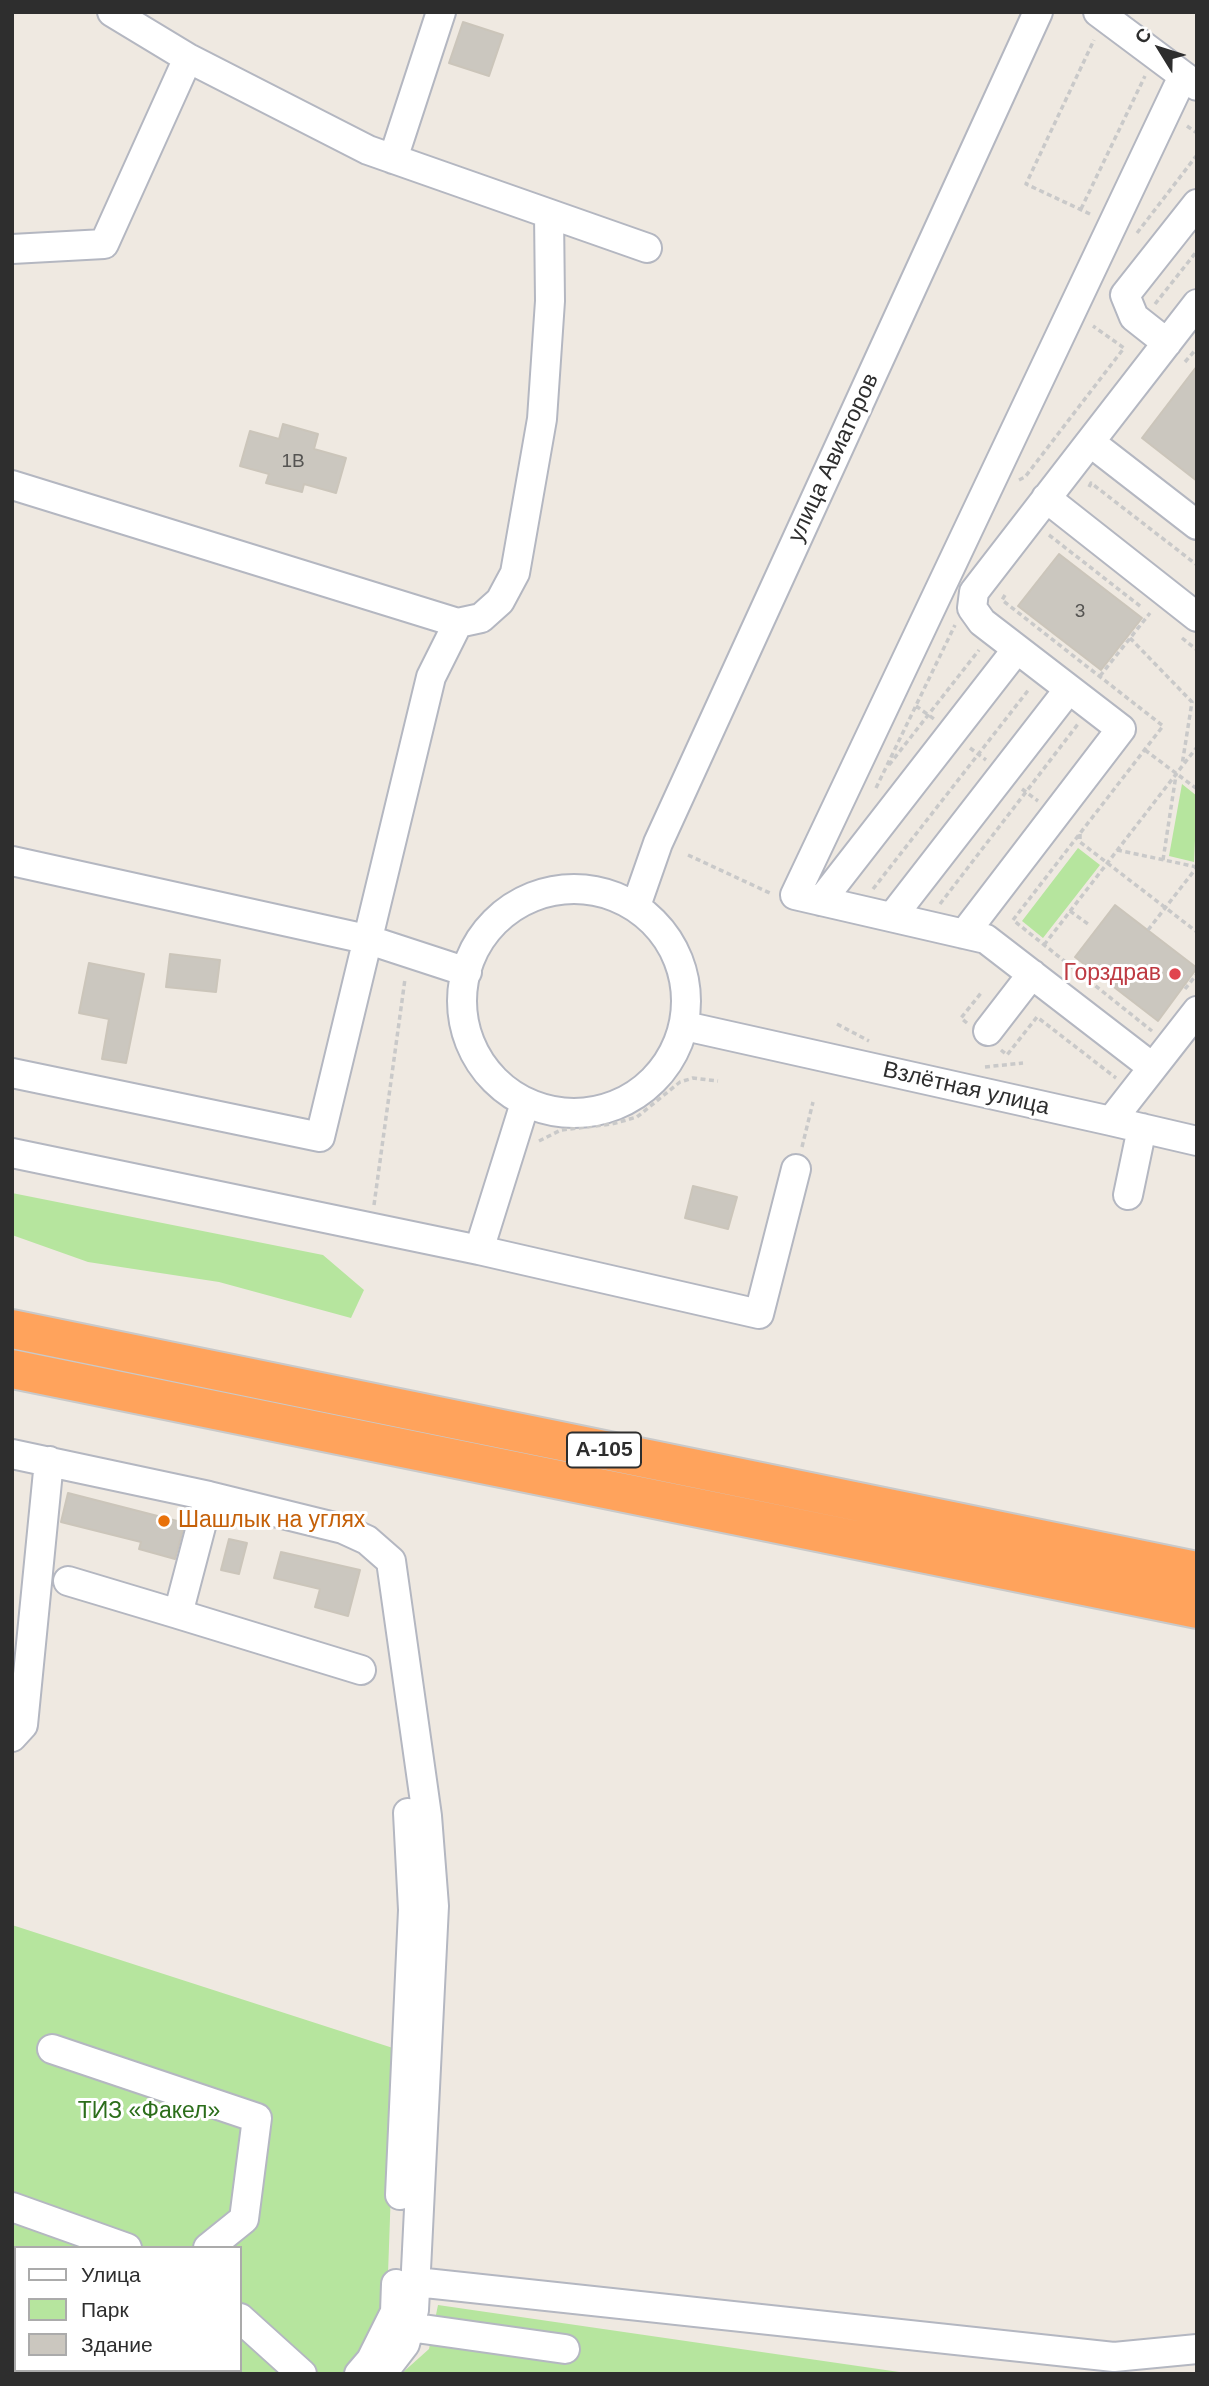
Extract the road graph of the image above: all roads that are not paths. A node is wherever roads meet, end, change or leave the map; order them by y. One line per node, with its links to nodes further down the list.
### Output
1 (111, 12): 5 (street)
2 (441, 12): 7 (street)
3 (1038, 12): 24 (street, улица Авиаторов)
4 (1098, 24): 6 (street)
5 (188, 58): 7 (street); 10 (street)
6 (1190, 81): 23 (street)
7 (393, 159): 9 (street)
8 (1197, 204): 13 (street)
9 (549, 214): 11 (street); 19 (street)
10 (12, 248)
11 (647, 248)
12 (1197, 304): 13 (street)
13 (1167, 343): 14 (street)
14 (1090, 442): 16 (street); 17 (street)
15 (12, 485): 19 (street)
16 (1054, 516): 18 (street); 20 (street)
17 (1197, 525)
18 (1197, 617)
19 (458, 623): 27 (street)
20 (1017, 649): 21 (street); 23 (street)
21 (1069, 689): 25 (street); 26 (street)
22 (12, 861): 27 (street)
23 (821, 901): 25 (street)
24 (636, 906): 28 (street); 31 (street)
25 (892, 917): 26 (street)
26 (964, 934): 29 (street)
27 (366, 939): 28 (street); 34 (street)
28 (467, 972): 35 (street)
29 (1032, 974): 32 (street); 33 (street)
30 (1197, 1011): 33 (street)
31 (685, 1026): 35 (street); 36 (street, Взлётная улица)
32 (985, 1035)
33 (1143, 1060): 36 (street)
34 (12, 1073)
35 (525, 1103): 42 (street)
36 (1111, 1121): 37 (street, Взлётная улица)
37 (1142, 1128): 38 (street, Взлётная улица); 41 (street)
38 (1197, 1141)
39 (12, 1153): 42 (street)
40 (796, 1170): 42 (street)
41 (1128, 1195)
42 (479, 1250)
43 (12, 1329): 49 (highway, А-105)
44 (12, 1369): 51 (highway, А-105)
45 (12, 1454): 46 (street)
46 (50, 1461): 47 (street); 53 (street)
47 (209, 1496): 48 (street); 52 (street)
48 (367, 1540): 60 (street); 67 (street)
49 (1197, 1571)
50 (68, 1581): 52 (street)
51 (1197, 1609)
52 (178, 1614): 54 (street)
53 (22, 1644): 55 (street)
54 (361, 1670)
55 (12, 1737)
56 (52, 2049): 59 (street)
57 (12, 2207): 58 (street)
58 (121, 2246)
59 (210, 2246)
60 (416, 2282): 62 (street); 65 (street)
61 (242, 2320): 66 (street)
62 (410, 2328): 63 (street); 68 (street)
63 (565, 2349)
64 (1197, 2349): 65 (street)
65 (1101, 2365)
66 (302, 2374)
67 (359, 2374)
68 (382, 2374)

